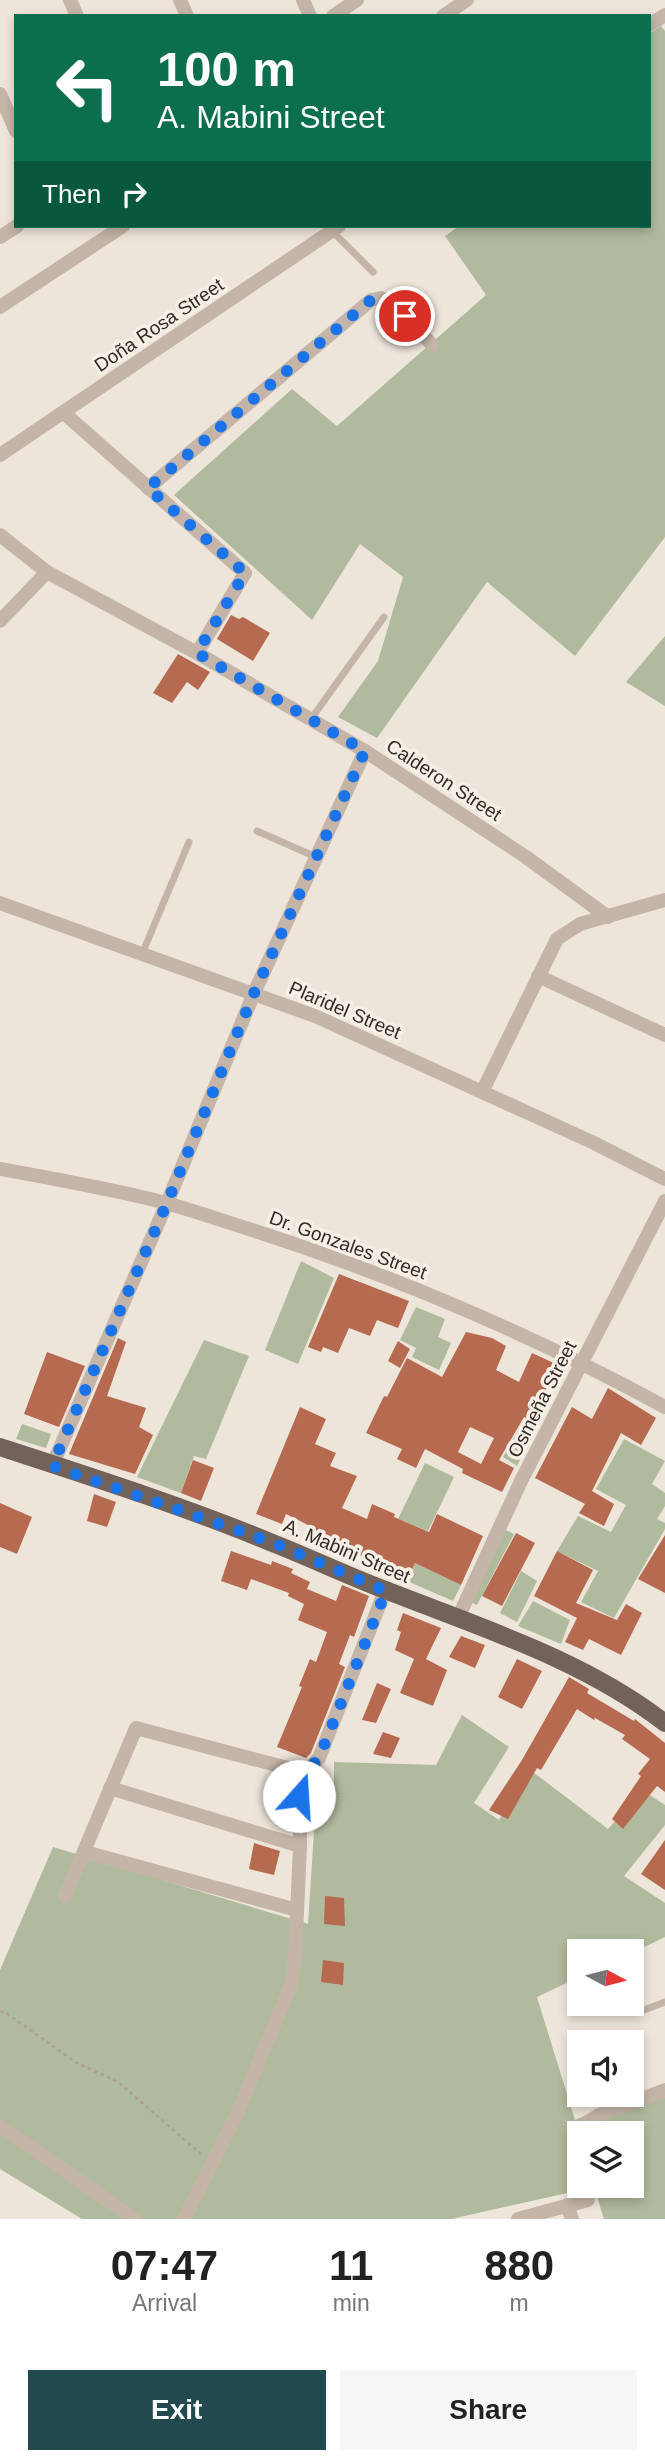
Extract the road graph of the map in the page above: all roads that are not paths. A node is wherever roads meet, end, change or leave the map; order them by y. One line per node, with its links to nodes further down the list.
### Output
1 (357, 0): 3 (street)
2 (467, 0): 4 (street)
3 (336, 14)
4 (446, 14)
5 (0, 94): 6 (street)
6 (14, 126)
7 (120, 228): 10 (street)
8 (335, 228): 9 (lane); 12 (street, Doña Rosa Street)
9 (373, 272)
10 (0, 307)
11 (432, 345): 14 (street)
12 (64, 413): 13 (street, Doña Rosa Street); 14 (street)
13 (0, 454)
14 (148, 488): 19 (street)
15 (0, 535): 16 (street, Calderon Street)
16 (47, 572): 18 (street); 19 (street, Calderon Street)
17 (384, 617): 20 (lane)
18 (0, 621)
19 (197, 653): 20 (street, Calderon Street)
20 (311, 720): 21 (street, Calderon Street)
21 (365, 751): 24 (street); 27 (street, Calderon Street)
22 (257, 831): 24 (lane)
23 (189, 842): 28 (lane)
24 (316, 857): 30 (street)
25 (665, 900): 27 (street)
26 (0, 903): 28 (street, Plaridel Street)
27 (608, 917): 29 (street)
28 (142, 954): 30 (street, Plaridel Street)
29 (538, 976): 31 (street); 32 (street)
30 (254, 993): 32 (street, Plaridel Street); 36 (street)
31 (665, 1035)
32 (482, 1092): 34 (street, Plaridel Street)
33 (0, 1170): 36 (street, Dr. Gonzales Street)
34 (665, 1179)
35 (665, 1201): 37 (street, Osmeña Street)
36 (167, 1203): 37 (street, Dr. Gonzales Street); 40 (street)
37 (582, 1362): 38 (street, Dr. Gonzales Street); 42 (street, Osmeña Street)
38 (665, 1407)
39 (0, 1447): 40 (main road, A. Mabini Street)
40 (52, 1466): 41 (main road, A. Mabini Street)
41 (386, 1591): 42 (main road, A. Mabini Street); 44 (street)
42 (458, 1618): 43 (main road, A. Mabini Street)
43 (665, 1723)
44 (299, 1771): 45 (street); 46 (street)
45 (110, 1788): 46 (street); 47 (street)
46 (300, 1846): 49 (street)
47 (85, 1852): 48 (street); 49 (street)
48 (65, 1896)
49 (297, 1910): 58 (street)
50 (665, 2002): 51 (lane)
51 (644, 2010)
52 (665, 2090): 53 (street)
53 (589, 2121)
54 (0, 2126): 57 (street)
55 (589, 2198): 56 (street)
56 (570, 2212): 59 (street)
57 (135, 2219)
58 (184, 2219)
59 (518, 2219)

